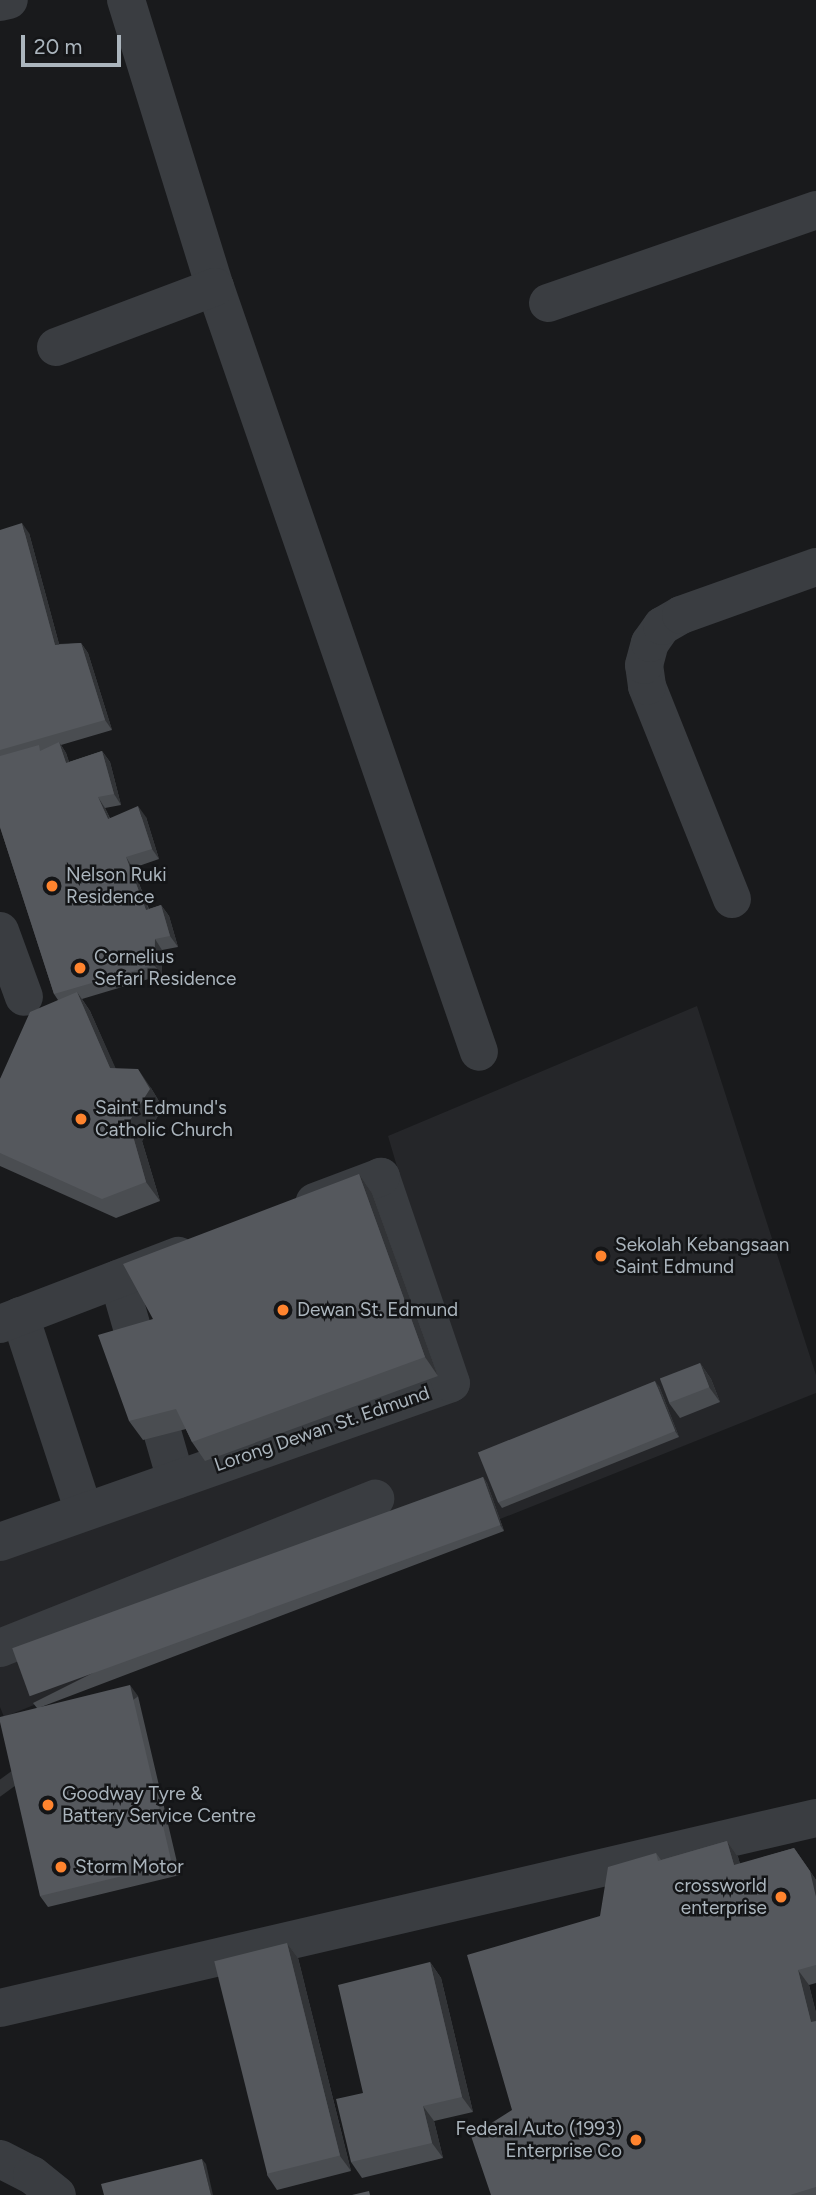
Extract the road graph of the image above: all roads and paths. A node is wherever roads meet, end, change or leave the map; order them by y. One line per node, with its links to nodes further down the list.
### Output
1 (9, 0): 3 (street)
2 (126, 0): 5 (street)
3 (0, 2)
4 (816, 210): 6 (street)
5 (215, 287): 7 (street); 12 (street)
6 (548, 303)
7 (56, 347)
8 (816, 567): 9 (street)
9 (732, 899)
10 (0, 931): 11 (street)
11 (24, 997)
12 (479, 1052)
13 (280, 1216): 17 (street, Lorong Dewan St. Edmund)
14 (205, 1245): 15 (street)
15 (118, 1279): 16 (street); 17 (street)
16 (10, 1320): 19 (street)
17 (176, 1480): 19 (street, Lorong Dewan St. Edmund)
18 (375, 1499): 21 (street)
19 (84, 1512): 20 (street, Lorong Dewan St. Edmund)
20 (0, 1542)
21 (0, 1648)
22 (816, 1818): 23 (street)
23 (0, 2008)
24 (0, 2159): 25 (street)
25 (57, 2195)

